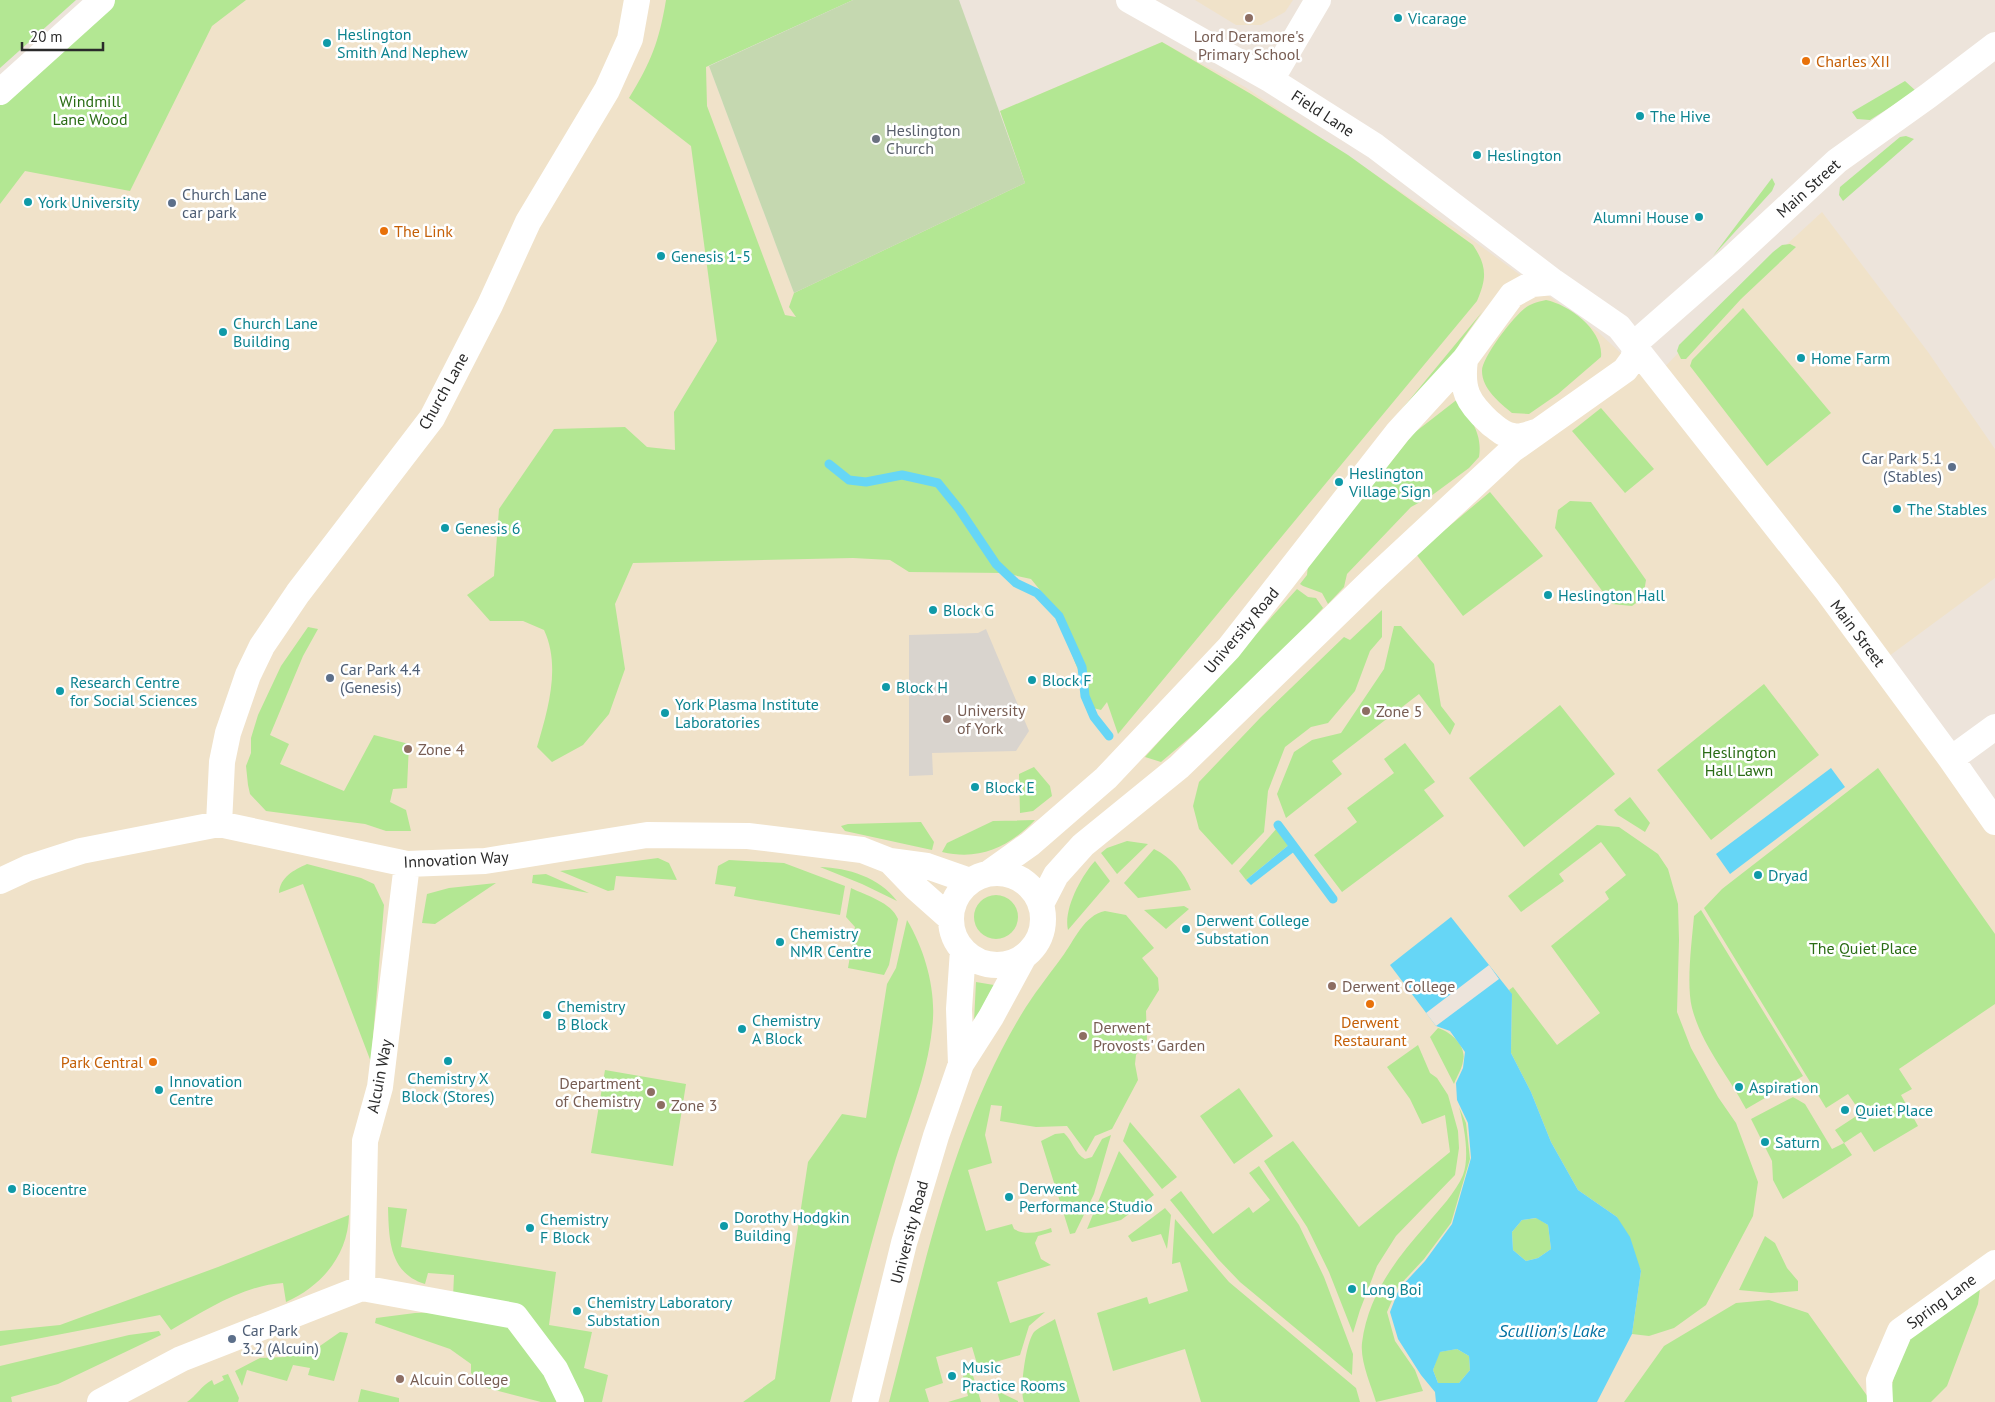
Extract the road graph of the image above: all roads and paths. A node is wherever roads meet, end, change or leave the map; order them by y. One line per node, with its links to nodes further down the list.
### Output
1 (102, 0): 7 (street)
2 (637, 0): 19 (street, Church Lane)
3 (1129, 0): 6 (street, Field Lane)
4 (1318, 0): 6 (street)
5 (1995, 45): 11 (street, Main Street)
6 (1271, 80): 8 (street, Field Lane)
7 (0, 92)
8 (1505, 244): 9 (street, Field Lane); 10 (street)
9 (1554, 282): 10 (street, University Road); 11 (street)
10 (1512, 295): 12 (street, University Road)
11 (1634, 347): 13 (street); 15 (street, Main Street)
12 (1465, 359): 14 (street); 22 (street, University Road)
13 (1607, 383): 14 (street); 15 (street, Main Street)
14 (1536, 432): 24 (street)
15 (1715, 448): 17 (street, Main Street)
16 (1995, 727): 17 (street)
17 (1951, 759): 18 (street, Main Street)
18 (1995, 822)
19 (219, 824): 21 (street, Innovation Way); 23 (street, Innovation Way)
20 (890, 861): 21 (street, Innovation Way); 22 (street, Innovation Way); 25 (street, Innovation Way)
21 (407, 864): 30 (street, Alcuin Way)
22 (980, 877): 24 (street); 25 (street)
23 (0, 881)
24 (1041, 904): 27 (street)
25 (951, 918): 26 (street)
26 (963, 950): 27 (street); 28 (street, University Road)
27 (1023, 958): 28 (street, University Road)
28 (961, 1064): 33 (street, University Road)
29 (1995, 1262): 34 (street, Spring Lane)
30 (362, 1288): 31 (street); 32 (street)
31 (100, 1402)
32 (570, 1402)
33 (866, 1402)
34 (1880, 1402)

